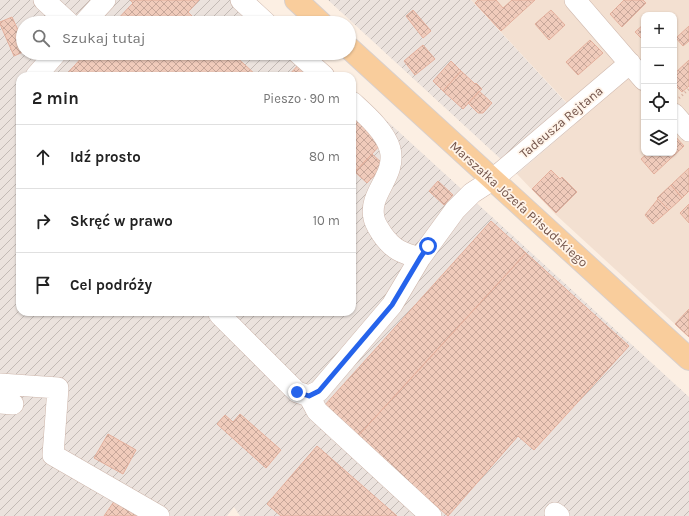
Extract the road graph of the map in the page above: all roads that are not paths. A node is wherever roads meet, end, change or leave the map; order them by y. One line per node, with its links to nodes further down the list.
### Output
1 (44, 0): 6 (street)
2 (105, 0): 7 (street)
3 (240, 0): 8 (street)
4 (296, 0): 9 (main road)
5 (575, 0): 13 (street)
6 (61, 16)
7 (90, 16)
8 (258, 16)
9 (313, 16)
10 (356, 54): 20 (main road, Marszałka Józefa Piłsudskiego)
11 (50, 60): 14 (street)
12 (306, 60): 15 (street)
13 (630, 63): 16 (street); 20 (street, Tadeusza Rejtana)
14 (39, 72)
15 (319, 72)
16 (641, 76)
17 (356, 106): 21 (street)
18 (677, 118): 19 (street)
19 (689, 132)
20 (492, 180): 21 (street, Tadeusza Rejtana); 23 (main road, Marszałka Józefa Piłsudskiego)
21 (420, 258): 25 (street, Tadeusza Rejtana)
22 (221, 316): 25 (street)
23 (689, 359)
24 (0, 384): 26 (street)
25 (309, 396): 27 (street)
26 (159, 516)
27 (431, 516)

